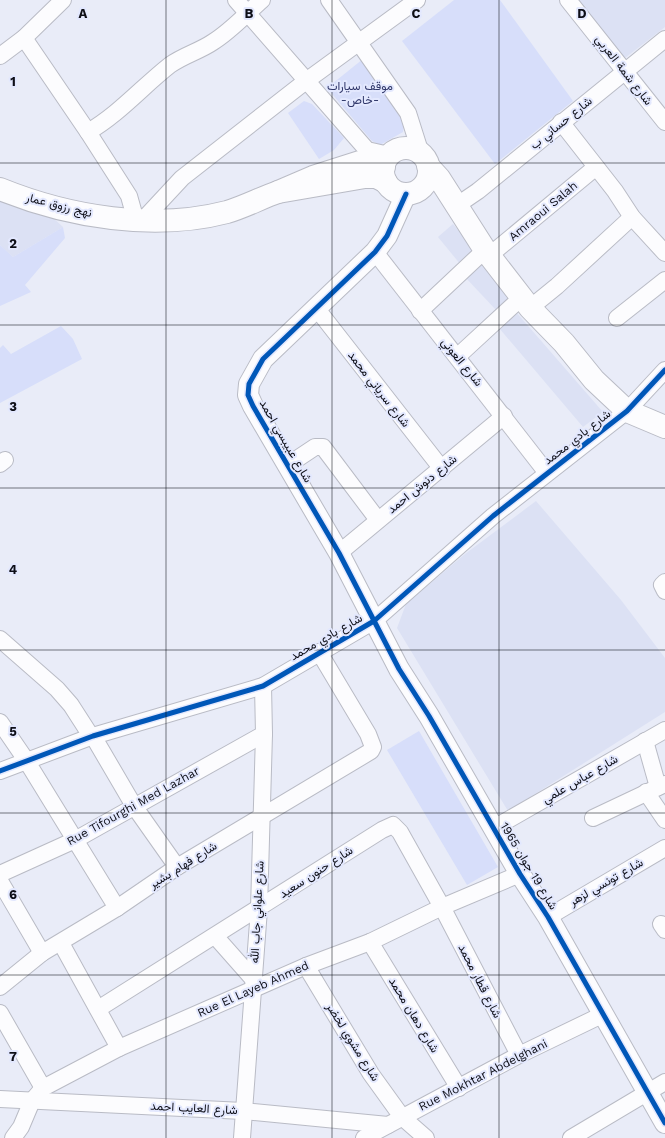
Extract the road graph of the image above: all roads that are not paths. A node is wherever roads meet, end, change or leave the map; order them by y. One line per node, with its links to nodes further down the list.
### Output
1 (236, 0): 7 (street)
2 (262, 0): 7 (street)
3 (330, 0): 10 (street)
4 (417, 0): 10 (street)
5 (568, 0): 12 (street, شارع شمة العربي)
6 (60, 1): 8 (street)
7 (247, 12): 13 (street); 16 (street)
8 (24, 38): 11 (street); 16 (street)
9 (665, 39): 12 (street, شارع حساني ب)
10 (359, 44): 13 (street); 17 (street)
11 (0, 56)
12 (625, 71): 14 (street, شارع حساني ب); 15 (street, شارع شمة العربي)
13 (306, 80): 19 (street); 24 (street)
14 (561, 122): 18 (street); 22 (street, شارع حساني ب)
15 (665, 122)
16 (88, 132): 24 (street)
17 (425, 160): 19 (main road); 21 (main road); 22 (main road)
18 (596, 167): 23 (street); 26 (street, Amraoui Salah)
19 (386, 168): 21 (main road); 24 (main road, نهج رزوق عمار)
20 (0, 189): 24 (main road, نهج رزوق عمار)
21 (411, 192): 22 (main road); 25 (street, شارع عبيبسي احمد)
22 (456, 206): 26 (main road)
23 (632, 217): 27 (street); 29 (street)
24 (139, 221)
25 (375, 252): 30 (street, شارع عبيبسي احمد); 31 (street, شارع العوني)
26 (488, 252): 29 (main road); 31 (street, Amraoui Salah)
27 (665, 253)
28 (665, 280): 32 (street)
29 (526, 302): 33 (street); 35 (main road)
30 (317, 309): 38 (street, شارع عبيبسي احمد); 39 (street, شارع سرياني محمد)
31 (420, 310): 33 (street, شارع العوني)
32 (617, 318)
33 (458, 356): 36 (street, شارع العوني)
34 (665, 370): 35 (street, شارع بادي محمد)
35 (627, 410): 37 (main road); 40 (street, شارع بادي محمد)
36 (504, 416): 39 (street, شارع دنوش احمد); 40 (street, شارع العوني)
37 (665, 427)
38 (288, 465): 41 (street); 42 (street, شارع عبيبسي احمد)
39 (442, 469): 41 (street, شارع دنوش احمد)
40 (547, 473): 45 (street, شارع بادي محمد)
41 (378, 520): 42 (street, شارع دنوش احمد)
42 (339, 553): 45 (street, شارع عبيبسي احمد)
43 (665, 582): 44 (street)
44 (665, 591)
45 (374, 621): 47 (street, شارع بادي محمد); 61 (street, شارع 19 جوان 1965)
46 (0, 639): 52 (street)
47 (319, 652): 48 (street, شارع بادي محمد); 58 (street, شارع فهام بشير)
48 (263, 686): 51 (street, شارع علواني جاب الله); 52 (street, شارع بادي محمد)
49 (0, 722): 54 (street)
50 (665, 730): 53 (street, شارع عباس علمي)
51 (264, 734): 57 (street, Rue Tifourghi Med Lazhar); 58 (street, شارع علواني جاب الله)
52 (93, 736): 54 (street, شارع بادي محمد); 57 (street)
53 (645, 741): 56 (street); 61 (street, شارع عباس علمي)
54 (26, 760): 55 (street, شارع بادي محمد); 62 (street)
55 (0, 770)
56 (656, 788): 59 (street); 60 (street)
57 (134, 806): 62 (street, Rue Tifourghi Med Lazhar); 64 (street)
58 (261, 818): 64 (street, شارع فهام بشير); 70 (street, شارع علواني جاب الله)
59 (593, 818)
60 (665, 820)
61 (494, 828): 66 (street, شارع 19 جوان 1965)
62 (75, 840): 65 (street, Rue Tifourghi Med Lazhar); 69 (street)
63 (665, 848): 71 (street, شارع تونسي لزهر)
64 (177, 867): 69 (street, شارع فهام بشير)
65 (0, 874)
66 (520, 874): 68 (street, Rue El Layeb Ahmed); 71 (street, شارع 19 جوان 1965)
67 (0, 881): 75 (street)
68 (442, 907): 70 (street, شارع حنون سعيد); 73 (street, Rue El Layeb Ahmed); 83 (street, شارع قطار محمد)
69 (117, 908): 74 (street, شارع فهام بشير)
70 (259, 909): 72 (street, شارع حنون سعيد); 77 (street, شارع علواني جاب الله)
71 (548, 917): 81 (street, شارع 19 جوان 1965)
72 (215, 936): 77 (street); 79 (street, شارع حنون سعيد)
73 (370, 942): 76 (street, Rue El Layeb Ahmed); 86 (street, شارع دهان محمد)
74 (61, 943): 75 (street, شارع فهام بشير); 79 (street)
75 (42, 953): 78 (street, شارع فهام بشير)
76 (306, 966): 77 (street, Rue El Layeb Ahmed); 91 (street, شارع مشوي لخضر)
77 (253, 985): 82 (street, Rue El Layeb Ahmed); 90 (street, شارع علواني جاب الله)
78 (0, 987)
79 (98, 1009): 82 (street)
80 (0, 1013): 85 (street)
81 (604, 1014): 83 (street, Rue Mokhtar Abdelghani); 87 (street, شارع 19 جوان 1965)
82 (119, 1048): 85 (street, Rue El Layeb Ahmed)
83 (519, 1055): 86 (street, Rue Mokhtar Abdelghani)
84 (665, 1082): 87 (street)
85 (43, 1088): 89 (street, Rue El Layeb Ahmed)
86 (459, 1088): 91 (street, Rue Mokhtar Abdelghani)
87 (646, 1092): 92 (street, شارع 19 جوان 1965); 98 (street)
88 (0, 1099): 89 (street, شارع العايب احمد)
89 (32, 1101): 90 (street, شارع العايب احمد); 94 (street, Rue El Layeb Ahmed)
90 (243, 1111): 93 (street, شارع العايب احمد); 95 (street, شارع علواني جاب الله)
91 (402, 1117): 93 (street, Rue Mokhtar Abdelghani); 97 (street, شارع مشوي لخضر)
92 (665, 1123)
93 (388, 1125): 96 (street, Rue Mokhtar Abdelghani)
94 (22, 1134)
95 (242, 1138)
96 (364, 1138)
97 (426, 1138)
98 (571, 1138)

